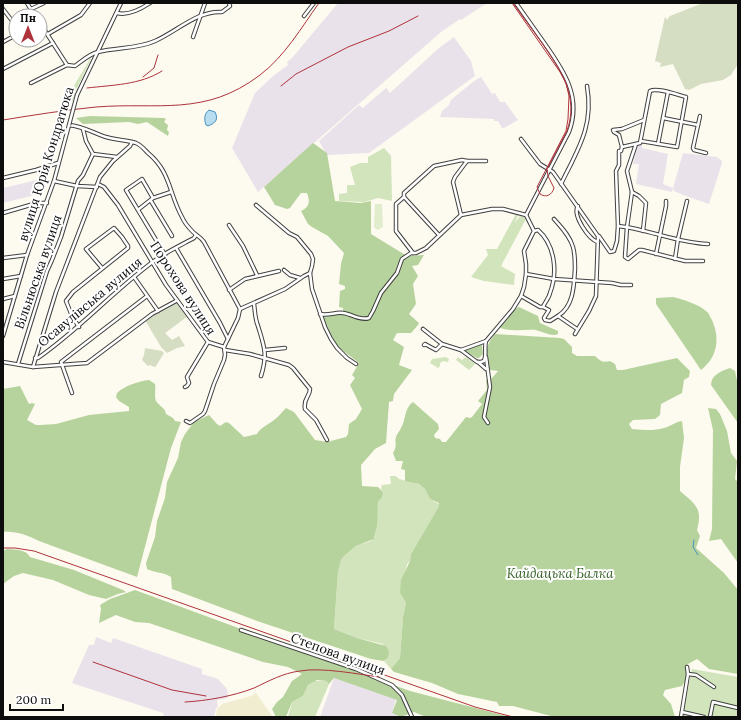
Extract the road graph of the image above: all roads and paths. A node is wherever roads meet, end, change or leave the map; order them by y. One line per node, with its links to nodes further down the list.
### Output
1 (44, 3): 9 (street)
2 (90, 3): 15 (street)
3 (121, 3): 11 (street, вулиця Юрія Кондратюка)
4 (150, 3): 11 (street)
5 (205, 3): 13 (street)
6 (314, 3): 14 (street)
7 (516, 3): 43 (street)
8 (229, 4): 13 (street)
9 (33, 8)
10 (3, 9): 12 (street)
11 (116, 13): 18 (street, вулиця Юрія Кондратюка)
12 (5, 14)
13 (200, 16): 16 (street); 18 (street)
14 (304, 16)
15 (48, 34): 17 (street)
16 (193, 37)
17 (53, 43): 19 (street); 20 (street)
18 (97, 52): 19 (street); 28 (street, вулиця Юрія Кондратюка, bridge)
19 (68, 65): 21 (street)
20 (3, 69)
21 (31, 83)
22 (588, 86): 46 (street)
23 (668, 92): 25 (street); 26 (street); 27 (street)
24 (700, 116): 29 (street)
25 (663, 118): 27 (street); 35 (street)
26 (644, 120): 32 (street); 36 (street)
27 (682, 122): 29 (street); 35 (street)
28 (69, 125): 30 (street); 42 (street, вулиця Юрія Кондратюка)
29 (698, 126): 37 (street)
30 (83, 129): 33 (street); 38 (street)
31 (521, 140): 43 (street)
32 (641, 141): 34 (street); 35 (street)
33 (132, 142): 39 (street); 49 (street)
34 (636, 144): 36 (street); 50 (street)
35 (658, 144)
36 (622, 147): 65 (street)
37 (706, 153)
38 (93, 154): 39 (street); 47 (street, Вільнюська вулиця)
39 (118, 157): 48 (street)
40 (467, 161): 41 (street); 51 (street); 62 (street)
41 (486, 161)
42 (58, 163): 44 (street); 45 (street, вулиця Юрія Кондратюка)
43 (549, 170): 46 (street); 61 (street)
44 (3, 178)
45 (54, 181): 47 (street); 56 (street, вулиця Юрія Кондратюка)
46 (561, 184): 58 (street)
47 (77, 186): 48 (street); 131 (street, Вільнюська вулиця)
48 (97, 186): 85 (street, Порохова вулиця); 127 (street)
49 (171, 192): 52 (street); 69 (street)
50 (632, 192): 66 (street); 67 (street)
51 (404, 197): 70 (street); 78 (street)
52 (154, 198): 53 (street); 59 (street)
53 (151, 201): 59 (street); 71 (street)
54 (666, 201): 73 (street)
55 (687, 201): 74 (street)
56 (47, 203): 60 (street); 80 (street, вулиця Юрія Кондратюка)
57 (256, 205): 89 (street)
58 (578, 206): 72 (street); 75 (street)
59 (139, 209): 81 (street)
60 (3, 213)
61 (526, 214): 62 (street); 68 (street)
62 (461, 215): 70 (street)
63 (554, 219): 97 (street)
64 (229, 225): 91 (street)
65 (618, 226): 66 (street); 72 (street)
66 (627, 227): 67 (street); 79 (street)
67 (642, 230): 73 (street)
68 (534, 231): 90 (street); 96 (street)
69 (196, 235): 77 (street, Осавулівська вулиця); 100 (street)
70 (439, 235): 78 (street)
71 (172, 236)
72 (598, 236): 75 (street)
73 (660, 236): 74 (street); 79 (street)
74 (678, 239): 76 (street); 83 (street)
75 (598, 242): 98 (street)
76 (708, 244)
77 (176, 248): 81 (street, Осавулівська вулиця); 117 (street)
78 (413, 253): 110 (street)
79 (656, 254): 83 (street)
80 (28, 255): 82 (street); 92 (street, вулиця Юрія Кондратюка)
81 (165, 255): 85 (street, Осавулівська вулиця)
82 (3, 258)
83 (675, 259): 84 (street)
84 (703, 261)
85 (153, 262): 93 (street, Осавулівська вулиця); 105 (street, Порохова вулиця)
86 (102, 268): 86 (street); 112 (street)
87 (279, 270): 91 (street)
88 (284, 270): 95 (street)
89 (310, 273): 95 (street); 110 (street)
90 (526, 274): 96 (street); 103 (street)
91 (257, 275): 100 (street)
92 (21, 276): 94 (street); 101 (street, вулиця Юрія Кондратюка)
93 (134, 277): 102 (street); 112 (street, Осавулівська вулиця)
94 (3, 279)
95 (300, 279): 106 (street)
96 (554, 279): 97 (street); 107 (street)
97 (574, 280): 98 (street); 111 (street)
98 (597, 282): 99 (street); 114 (street)
99 (631, 285)
100 (229, 290): 108 (street)
101 (15, 296): 104 (street); 115 (street, вулиця Юрія Кондратюка)
102 (147, 296): 109 (street); 132 (street)
103 (521, 296): 107 (street); 118 (street)
104 (3, 299)
105 (176, 301): 109 (street); 119 (street, Порохова вулиця)
106 (254, 304): 108 (street); 124 (street)
107 (543, 307): 111 (street)
108 (240, 310): 117 (street)
109 (158, 311): 132 (street)
110 (320, 314): 133 (street)
111 (558, 316): 114 (street)
112 (78, 327): 127 (street, Осавулівська вулиця)
113 (422, 329): 120 (street)
114 (577, 329): 116 (street)
115 (3, 334)
116 (575, 334)
117 (228, 339): 122 (street)
118 (486, 341): 125 (street); 126 (street)
119 (208, 342): 122 (street); 137 (street, Порохова вулиця)
120 (442, 344): 121 (street); 125 (street)
121 (424, 345)
122 (224, 348): 128 (street); 139 (street)
123 (285, 348): 124 (street)
124 (265, 350): 128 (street)
125 (461, 350): 130 (street)
126 (486, 355): 130 (street); 135 (street)
127 (35, 358): 134 (street)
128 (264, 359): 136 (street); 141 (street)
129 (3, 362): 131 (street)
130 (476, 362): 135 (street)
131 (18, 364): 134 (street)
132 (61, 364): 134 (street); 138 (street)
133 (356, 364)
134 (33, 367)
135 (487, 369): 140 (street)
136 (261, 376)
137 (185, 387)
138 (72, 392)
139 (186, 422)
140 (488, 423)
141 (327, 440)
142 (241, 630): 148 (street, Степова вулиця)
143 (687, 667): 144 (street)
144 (688, 674): 145 (street); 147 (street)
145 (714, 687)
146 (738, 708): 151 (street)
147 (682, 712): 149 (street); 150 (street)
148 (412, 717)
149 (681, 717)
150 (704, 717)
151 (710, 717)

